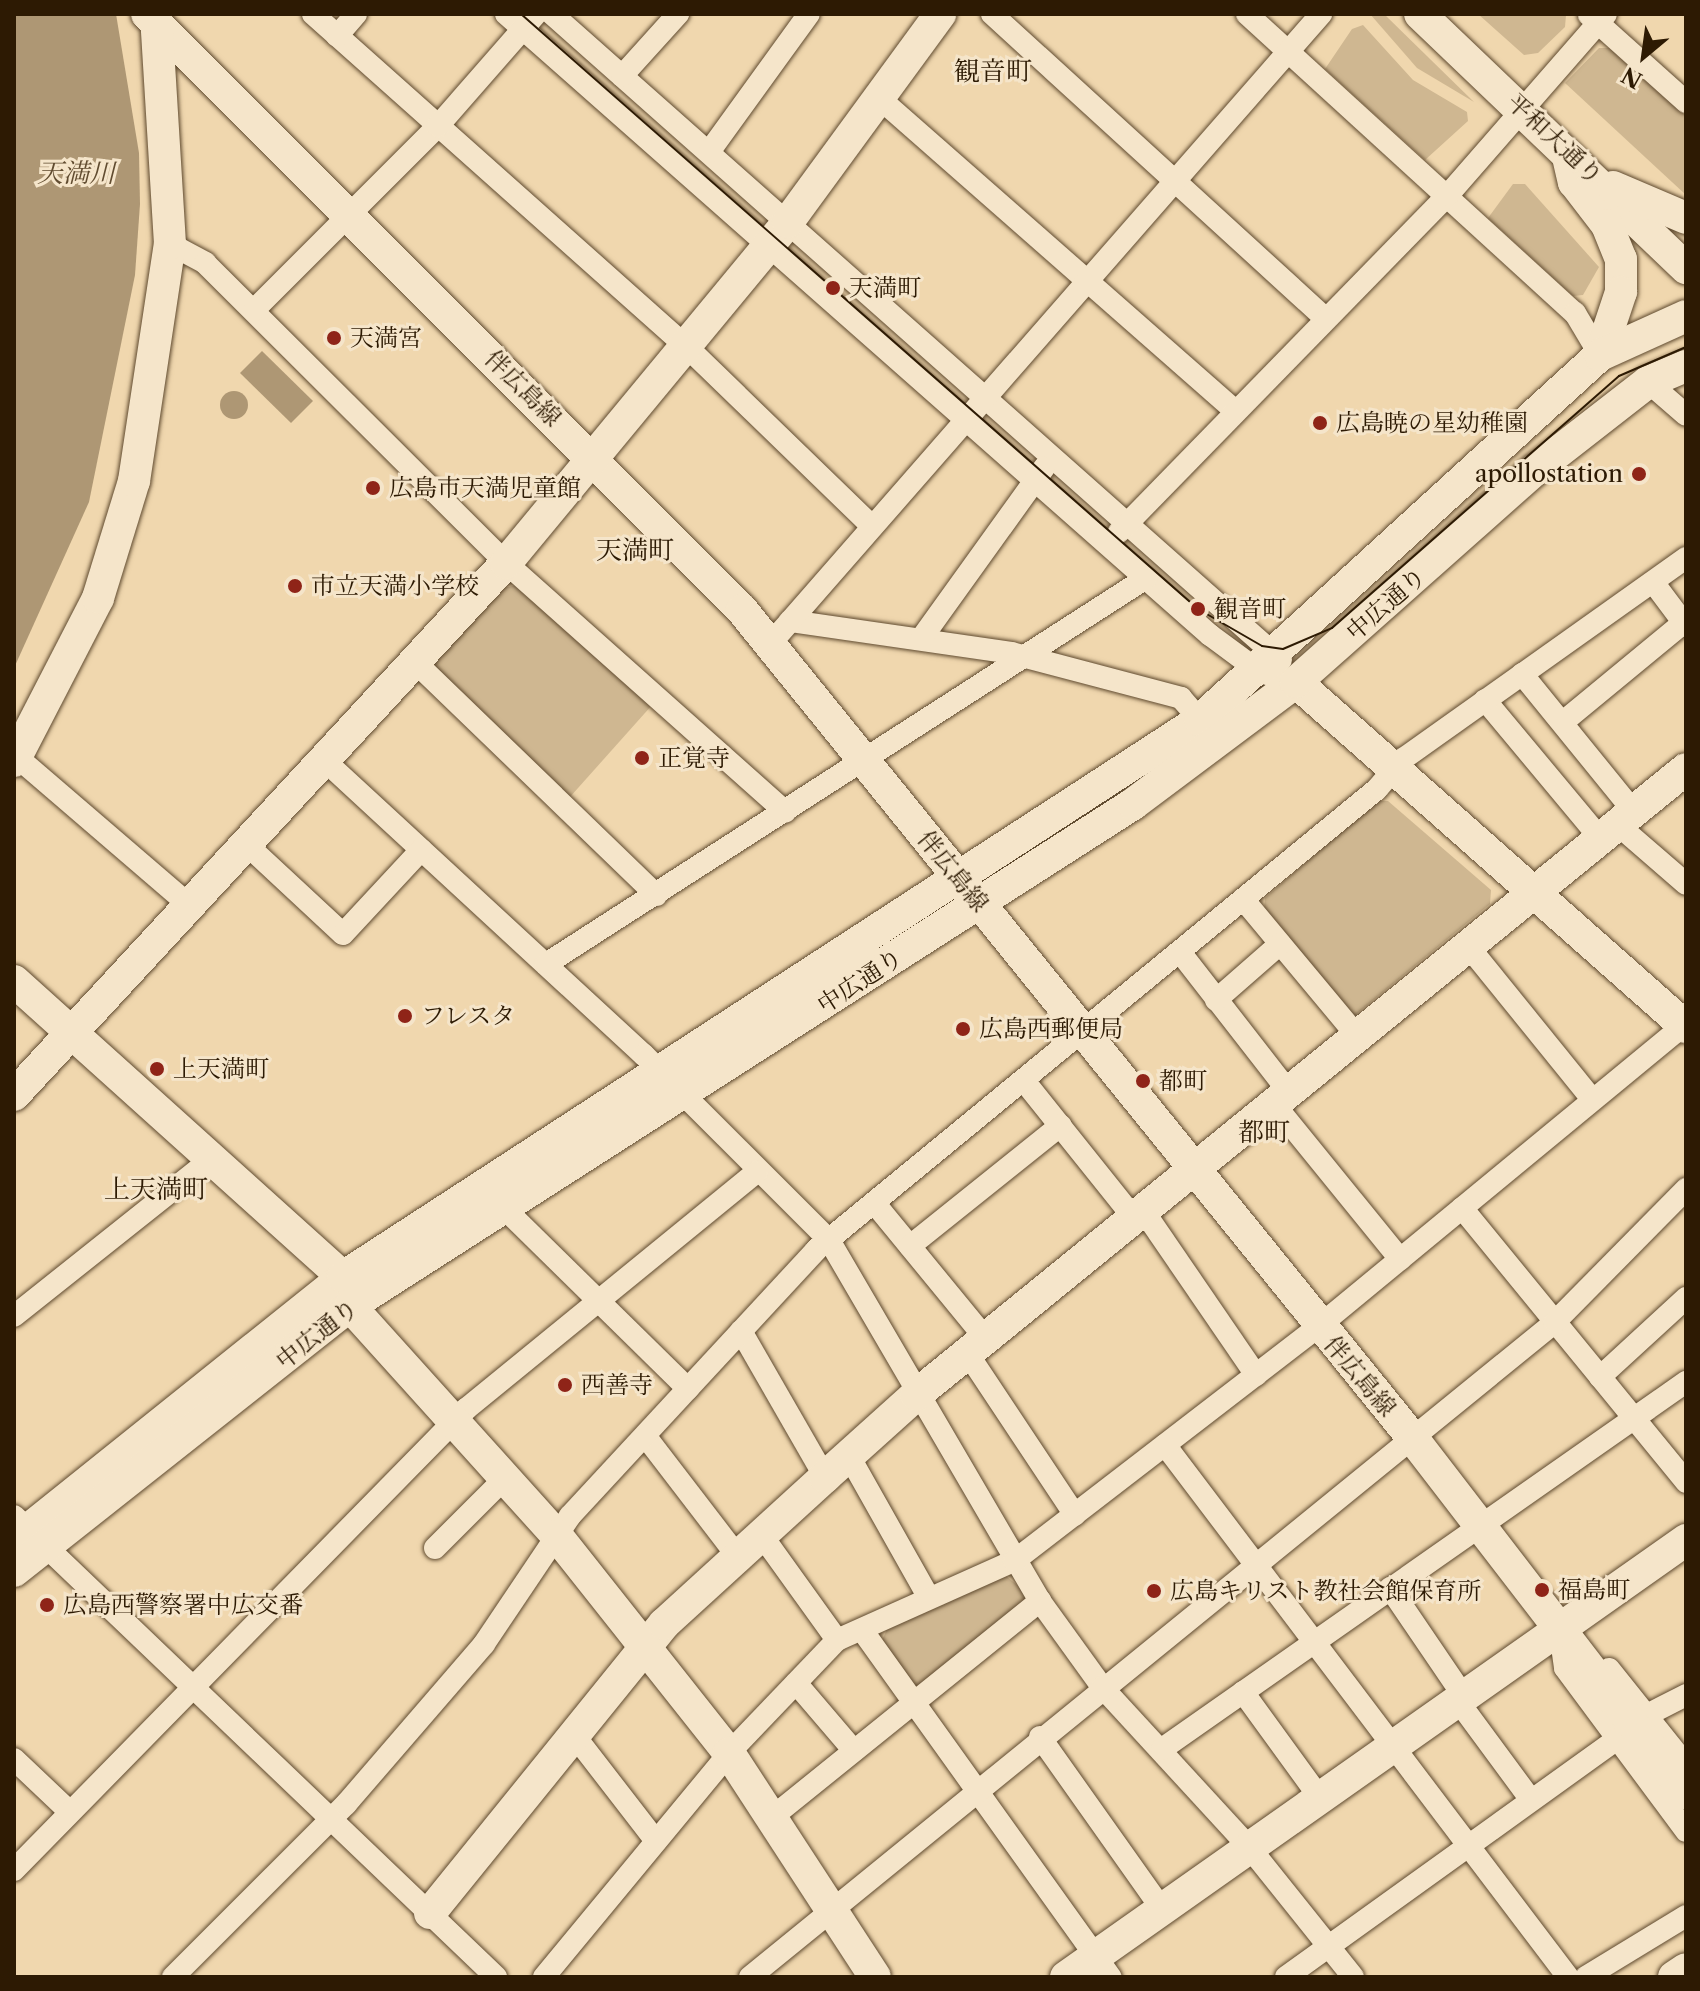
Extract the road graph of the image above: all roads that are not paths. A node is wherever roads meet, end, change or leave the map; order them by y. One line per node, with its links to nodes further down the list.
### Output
1 (313, 14): 14 (street)
2 (356, 14): 14 (street)
3 (552, 14): 16 (street)
4 (678, 14): 16 (street)
5 (940, 14): 17 (street)
6 (992, 14): 23 (street)
7 (1247, 14): 15 (street)
8 (1321, 14): 15 (street)
9 (1420, 14): 19 (street, 平和大通り)
10 (152, 16): 26 (street, 伴広島線); 29 (street)
11 (805, 16): 22 (street)
12 (1597, 17): 18 (street); 19 (street)
13 (522, 19): 20 (street); 28 (street)
14 (337, 36): 20 (street)
15 (1289, 52): 23 (street); 25 (street)
16 (622, 76): 22 (street)
17 (878, 97): 28 (street); 31 (street)
18 (1686, 102)
19 (1523, 109): 21 (street, 平和大通り); 25 (street)
20 (438, 126): 26 (street); 35 (street)
21 (1566, 148): 24 (street, 平和大通り); 36 (street)
22 (709, 152): 28 (street)
23 (1174, 178): 31 (street); 34 (street)
24 (1606, 185): 27 (street); 30 (street, 平和大通り)
25 (1448, 195): 34 (street); 36 (street)
26 (349, 216): 32 (street); 44 (street, 伴広島線)
27 (1686, 218)
28 (778, 234): 35 (street); 39 (street); 42 (street)
29 (170, 244): 32 (street); 64 (street)
30 (1686, 268)
31 (1087, 278): 39 (street); 40 (street)
32 (254, 310): 50 (street)
33 (1686, 316): 36 (street)
34 (1326, 319): 40 (street)
35 (686, 346): 44 (street); 47 (street)
36 (1600, 355): 58 (street)
37 (1686, 366): 38 (street, 中広通り)
38 (1648, 382): 41 (street); 60 (street, 中広通り)
39 (985, 394): 42 (street); 43 (street)
40 (1236, 411): 46 (street)
41 (1686, 415)
42 (964, 419): 45 (street); 47 (street)
43 (1054, 455): 45 (street); 46 (street)
44 (594, 459): 50 (street); 54 (street, 伴広島線)
45 (1035, 479): 48 (street); 55 (street)
46 (1130, 521): 48 (street); 58 (street)
47 (871, 525): 54 (street)
48 (1108, 544): 51 (street)
49 (1686, 558): 52 (street)
50 (506, 563): 57 (street); 69 (street)
51 (1146, 578): 56 (street); 58 (street)
52 (1653, 582): 53 (street); 59 (street)
53 (1685, 624): 63 (street)
54 (780, 632): 55 (street); 66 (street, 伴広島線)
55 (921, 639): 56 (street)
56 (1029, 657): 62 (street); 66 (street)
57 (414, 661): 65 (street); 75 (street)
58 (1269, 663): 60 (street); 62 (street)
59 (1522, 674): 61 (street); 63 (street)
60 (1296, 682): 68 (street); 74 (street, 中広通り)
61 (1485, 700): 68 (street); 70 (street)
62 (1200, 720): 74 (street)
63 (1563, 722): 70 (street)
64 (16, 759): 78 (street)
65 (323, 759): 71 (street); 72 (street)
66 (865, 762): 69 (street); 74 (street, 伴広島線)
67 (1686, 769): 70 (street)
68 (1391, 772): 76 (street); 77 (street)
69 (785, 812): 75 (street)
70 (1617, 825): 73 (street); 76 (street)
71 (246, 844): 72 (street); 78 (street)
72 (421, 850): 82 (street)
73 (1686, 884)
74 (971, 892): 87 (street, 伴広島線); 90 (street)
75 (656, 895): 82 (street)
76 (1532, 896): 80 (street); 85 (street)
77 (1243, 899): 79 (street); 81 (street)
78 (189, 905): 86 (street)
79 (1280, 944): 84 (street); 88 (street)
80 (1468, 946): 88 (street); 93 (street)
81 (1180, 952): 84 (street); 87 (street)
82 (546, 964): 90 (street)
83 (14, 981): 86 (street)
84 (1216, 1000): 92 (street)
85 (1685, 1026): 93 (street)
86 (70, 1032): 91 (street); 95 (street)
87 (1083, 1034): 89 (street); 96 (street, 伴広島線)
88 (1357, 1036): 92 (street)
89 (1025, 1082): 94 (street); 100 (street)
90 (672, 1084): 97 (street); 99 (street, 中広通り); 107 (street)
91 (14, 1095)
92 (1282, 1098): 96 (street); 106 (street)
93 (1592, 1099): 101 (street)
94 (1061, 1125): 103 (street); 105 (street)
95 (214, 1157): 107 (street); 110 (street)
96 (1193, 1170): 103 (street); 112 (street, 伴広島線)
97 (757, 1172): 104 (street); 109 (street)
98 (1686, 1189): 102 (street)
99 (501, 1205): 107 (street, 中広通り); 109 (street)
100 (876, 1205): 104 (street); 105 (street)
101 (1462, 1208): 106 (street); 111 (street)
102 (1678, 1213): 111 (street)
103 (1138, 1214): 114 (street); 115 (street)
104 (829, 1240): 113 (street); 119 (street)
105 (910, 1246): 114 (street)
106 (1400, 1259): 112 (street)
107 (347, 1292): 121 (street); 130 (street, 中広通り)
108 (1686, 1298): 116 (street)
109 (597, 1303): 118 (street); 121 (street)
110 (14, 1316)
111 (1555, 1322): 116 (street); 122 (street)
112 (1319, 1326): 115 (street); 122 (street, 伴広島線)
113 (741, 1331): 118 (street); 125 (street)
114 (977, 1346): 119 (street); 128 (street)
115 (1256, 1375): 124 (street)
116 (1600, 1377): 120 (street)
117 (1686, 1382): 120 (street)
118 (688, 1389): 123 (street)
119 (916, 1395): 125 (street); 136 (street)
120 (1635, 1418): 127 (street); 129 (street)
121 (454, 1422): 126 (street); 148 (street)
122 (1411, 1436): 129 (street, 伴広島線); 137 (street)
123 (646, 1437): 131 (street); 135 (street)
124 (1165, 1445): 128 (street); 137 (street)
125 (837, 1466): 132 (street); 140 (street)
126 (504, 1479): 131 (street); 134 (street)
127 (1686, 1482)
128 (1075, 1515): 136 (street)
129 (1480, 1526): 139 (street); 142 (street, 伴広島線)
130 (26, 1533): 138 (street, 中広通り); 148 (street)
131 (557, 1536): 146 (street); 169 (street)
132 (763, 1537): 135 (street); 145 (street)
133 (1686, 1540): 142 (street)
134 (435, 1548)
135 (738, 1557): 146 (street)
136 (1014, 1561): 140 (street); 141 (street)
137 (1255, 1561): 144 (street); 149 (street)
138 (14, 1571)
139 (1390, 1588): 144 (street); 152 (street)
140 (929, 1598): 143 (street)
141 (1040, 1601): 149 (street); 153 (street)
142 (1559, 1628): 152 (street); 154 (street); 157 (street); 165 (street, 伴広島線)
143 (862, 1630): 145 (street); 153 (street)
144 (1316, 1639): 150 (street); 158 (street)
145 (837, 1640): 147 (street)
146 (644, 1648): 155 (street); 161 (street)
147 (796, 1683): 160 (street); 161 (street)
148 (196, 1687): 168 (street); 169 (street)
149 (1102, 1687): 156 (street); 159 (street)
150 (1243, 1692): 159 (street); 166 (street)
151 (1686, 1695): 154 (street)
152 (1461, 1699): 158 (street); 167 (street)
153 (914, 1701): 160 (street); 164 (street)
154 (1647, 1715): 163 (street)
155 (574, 1735): 172 (street); 178 (street)
156 (1040, 1737): 164 (street); 177 (street)
157 (1617, 1739): 167 (street); 171 (street)
158 (1395, 1745): 166 (street); 173 (street)
159 (1162, 1749): 174 (street)
160 (854, 1751): 170 (street)
161 (729, 1753): 170 (street); 172 (street)
162 (14, 1759): 168 (street)
163 (1686, 1765)
164 (975, 1790): 176 (street); 181 (street)
165 (1686, 1793)
166 (1320, 1798): 174 (street)
167 (1531, 1800): 173 (street)
168 (70, 1812): 175 (street)
169 (330, 1816): 178 (street); 183 (street)
170 (771, 1818): 176 (street)
171 (1686, 1831)
172 (656, 1841): 185 (street)
173 (1469, 1846): 180 (street); 191 (street)
174 (1249, 1847): 177 (street); 180 (street)
175 (14, 1870)
176 (830, 1908): 186 (street); 187 (street)
177 (1162, 1909): 181 (street)
178 (430, 1913): 184 (street)
179 (1686, 1916): 192 (street)
180 (1329, 1947): 189 (street); 190 (street)
181 (1102, 1967): 188 (street)
182 (1686, 1969): 193 (street)
183 (173, 1977)
184 (496, 1977)
185 (544, 1977)
186 (750, 1977)
187 (875, 1977)
188 (1066, 1977)
189 (1286, 1977)
190 (1353, 1977)
191 (1568, 1977)
192 (1586, 1977)
193 (1674, 1977)

